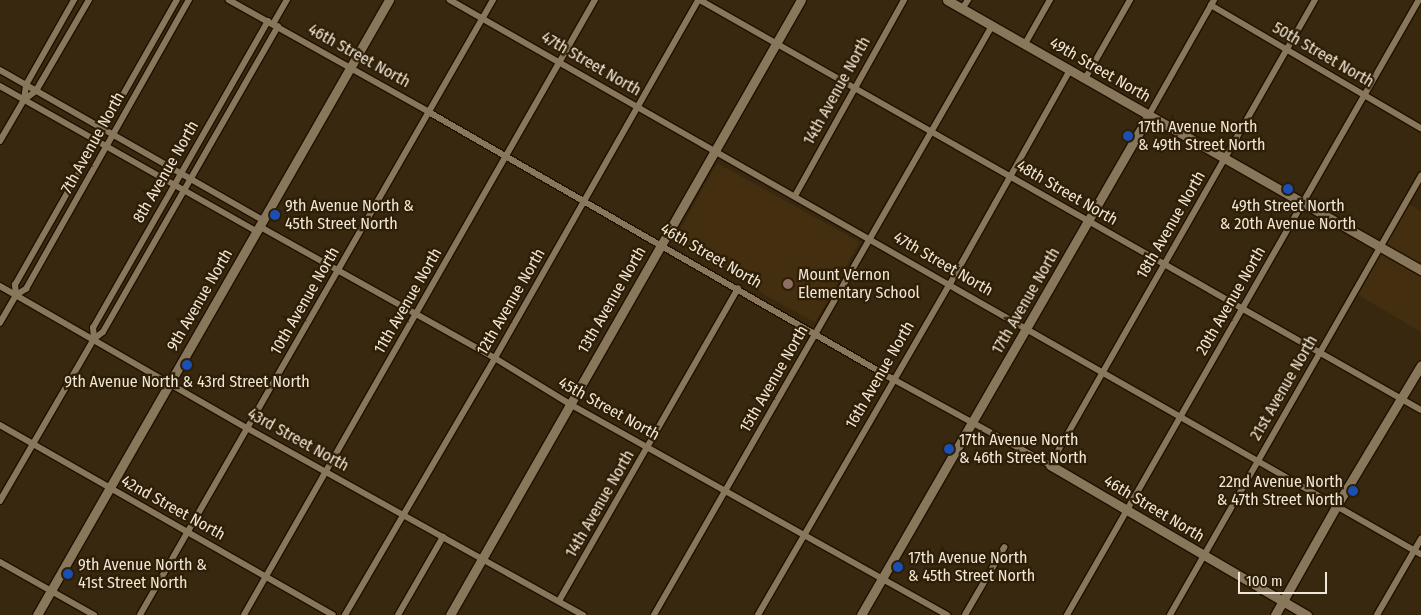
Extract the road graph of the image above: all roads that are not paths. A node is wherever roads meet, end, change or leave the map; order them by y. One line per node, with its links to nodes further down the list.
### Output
1 (74, 0): 33 (street)
2 (89, 0): 36 (street)
3 (177, 0): 43 (street, 7th Avenue North)
4 (189, 0): 45 (street, 7th Avenue North)
5 (229, 0): 23 (street, 46th Street North)
6 (287, 0): 23 (street, 8th Avenue North)
7 (390, 0): 29 (street, 9th Avenue North)
8 (450, 0): 22 (street, 47th Street North)
9 (493, 0): 22 (street, 10th Avenue North)
10 (596, 0): 28 (street, 11th Avenue North)
11 (699, 0): 25 (street, 48th Street North); 39 (street, 12th Avenue North)
12 (801, 0): 25 (street, 13th Avenue North)
13 (904, 0): 35 (street, 14th Avenue North)
14 (947, 0): 21 (street, 49th Street North)
15 (968, 0): 21 (street)
16 (1050, 0): 26 (street)
17 (1130, 0): 32 (street)
18 (1315, 0): 27 (street, 18th Avenue North)
19 (1419, 0): 37 (street, 20th Avenue North)
20 (1213, 3): 27 (street, 50th Street North); 41 (street, 17th Avenue North)
21 (962, 9): 24 (street, 49th Street North)
22 (482, 18): 28 (street, 47th Street North); 40 (street, 10th Avenue North)
23 (273, 24): 29 (street, 46th Street North); 52 (street, 8th Avenue North); 55 (street, 8th Avenue North)
24 (992, 26): 26 (street, 49th Street North); 44 (street, 15th Avenue North)
25 (777, 42): 35 (street, 48th Street North); 49 (street, 13th Avenue North)
26 (1025, 44): 31 (street, 49th Street North)
27 (1287, 50): 37 (street, 50th Street North); 51 (street, 18th Avenue North)
28 (560, 62): 39 (street, 47th Street North); 50 (street, 11th Avenue North)
29 (351, 68): 40 (street, 46th Street North); 62 (street, 9th Avenue North)
30 (0, 70): 33 (street, 45th Street North)
31 (1070, 70): 32 (street, 49th Street North); 53 (street, 16th Avenue North)
32 (1085, 78): 41 (street, 49th Street North)
33 (26, 85): 36 (street, 45th Street North); 38 (street)
34 (0, 86): 38 (street, 45th Street North)
35 (855, 86): 44 (street, 48th Street North); 58 (street, 14th Avenue North)
36 (36, 91): 38 (street); 43 (street, 45th Street North)
37 (1365, 95): 42 (street, 50th Street North); 60 (street, 20th Avenue North)
38 (24, 100): 46 (street, 45th Street North); 47 (street)
39 (637, 106): 49 (street, 47th Street North); 59 (street, 12th Avenue North)
40 (429, 112): 50 (street, 46th Street North); 67 (street, 10th Avenue North)
41 (1149, 115): 51 (street, 49th Street North); 61 (street, 17th Avenue North)
42 (1421, 128)
43 (103, 130): 45 (street, 45th Street North); 46 (street, 7th Avenue North)
44 (933, 132): 53 (street, 48th Street North); 63 (street, 15th Avenue North)
45 (112, 135): 48 (street, 7th Avenue North); 52 (street, 45th Street North)
46 (97, 141): 48 (street, 45th Street North); 72 (street, 7th Avenue North)
47 (0, 142)
48 (107, 147): 56 (street, 45th Street North); 72 (street, 7th Avenue North)
49 (715, 151): 58 (street, 47th Street North); 64 (street, 13th Avenue North)
50 (506, 156): 59 (street, 46th Street North); 74 (street, 11th Avenue North)
51 (1225, 158): 60 (street, 49th Street North); 66 (street, 18th Avenue North)
52 (181, 174): 55 (street, 45th Street North); 56 (street, 8th Avenue North)
53 (1010, 176): 61 (street, 48th Street North); 69 (street, 16th Avenue North)
54 (1421, 176): 65 (street, 21st Avenue North)
55 (192, 180): 57 (street, 8th Avenue North); 62 (street, 45th Street North)
56 (174, 185): 57 (street, 45th Street North); 78 (street, 8th Avenue North)
57 (185, 191): 62 (street, 45th Street North); 78 (street, 8th Avenue North)
58 (795, 196): 63 (street, 47th Street North)
59 (584, 201): 64 (street, 46th Street North); 80 (street, 12th Avenue North)
60 (1303, 203): 65 (street, 49th Street North); 73 (street, 20th Avenue North)
61 (1089, 221): 66 (street, 48th Street North); 76 (street, 17th Avenue North)
62 (260, 225): 67 (street, 45th Street North); 84 (street, 9th Avenue North)
63 (871, 239): 69 (street, 47th Street North); 77 (street, 15th Avenue North)
64 (660, 245): 71 (street, 46th Street North); 86 (street, 13th Avenue North)
65 (1380, 247): 68 (street, 49th Street North); 79 (street, 21st Avenue North)
66 (1165, 264): 73 (street, 48th Street North); 82 (street, 18th Avenue North)
67 (338, 270): 74 (street, 45th Street North); 91 (street, 10th Avenue North)
68 (1421, 270)
69 (950, 284): 76 (street, 47th Street North); 83 (street, 16th Avenue North)
70 (0, 286): 72 (street, 43rd Street North)
71 (738, 289): 77 (street, 46th Street North); 93 (street, 14th Avenue North)
72 (16, 295): 75 (street, 7th Avenue North); 78 (street, 43rd Street North)
73 (1242, 309): 79 (street, 48th Street North); 88 (street, 20th Avenue North)
74 (416, 314): 80 (street, 45th Street North); 96 (street, 11th Avenue North)
75 (0, 323)
76 (1027, 328): 82 (street, 47th Street North); 89 (street, 17th Avenue North)
77 (816, 334): 83 (street, 46th Street North); 98 (street, 15th Avenue North)
78 (94, 339): 84 (street, 43rd Street North); 92 (street, 8th Avenue North)
79 (1320, 353): 85 (street, 48th Street North); 94 (street, 21st Avenue North)
80 (495, 358): 86 (street, 45th Street North); 102 (street, 12th Avenue North)
81 (1421, 365): 85 (street)
82 (1103, 372): 88 (street, 47th Street North); 95 (street, 18th Avenue North)
83 (893, 379): 89 (street, 46th Street North); 104 (street, 16th Avenue North)
84 (170, 382): 91 (street, 43rd Street North); 97 (street, 9th Avenue North)
85 (1401, 400): 87 (street, 48th Street North); 100 (street)
86 (570, 404): 93 (street, 45th Street North); 111 (street, 13th Avenue North)
87 (1421, 410)
88 (1181, 416): 94 (street, 47th Street North); 101 (street, 20th Avenue North)
89 (974, 422): 95 (street, 46th Street North); 114 (street, 17th Avenue North)
90 (0, 424): 92 (street, 42nd Street North)
91 (247, 428): 96 (street, 43rd Street North); 103 (street, 10th Avenue North)
92 (33, 443): 97 (street, 42nd Street North); 99 (street, 8th Avenue North)
93 (649, 448): 98 (street, 45th Street North); 116 (street, 14th Avenue North)
94 (1258, 460): 100 (street, 47th Street North); 110 (street, 21st Avenue North)
95 (1050, 465): 101 (street, 46th Street North)
96 (325, 471): 102 (street, 43rd Street North); 113 (street, 11th Avenue North)
97 (111, 488): 103 (street, 42nd Street North); 115 (street, 9th Avenue North)
98 (726, 492): 104 (street, 45th Street North); 127 (street, 15th Avenue North)
99 (0, 501)
100 (1337, 505): 108 (street, 47th Street North); 117 (street)
101 (1127, 511): 110 (street, 46th Street North); 132 (street, 20th Avenue North)
102 (402, 514): 105 (street, 43rd Street North); 123 (street, 12th Avenue North)
103 (188, 531): 113 (street, 42nd Street North); 120 (street, 10th Avenue North)
104 (804, 534): 114 (street, 45th Street North); 128 (street, 16th Avenue North)
105 (443, 537): 111 (street, 43rd Street North); 124 (street)
106 (1421, 539): 108 (street)
107 (1004, 548): 131 (street)
108 (1415, 550): 109 (street, 47th Street North); 136 (street)
109 (1421, 554)
110 (1204, 556): 117 (street, 46th Street North); 133 (street, 21st Avenue North)
111 (482, 560): 116 (street, 43rd Street North); 125 (street, 13th Avenue North)
112 (0, 562): 115 (street)
113 (266, 576): 121 (street, 11th Avenue North); 122 (street, 42nd Street North)
114 (882, 578): 129 (street, 17th Avenue North); 130 (street, 45th Street North)
115 (51, 590): 118 (street, 9th Avenue North); 119 (street)
116 (559, 601): 126 (street, 43rd Street North)
117 (1283, 601): 134 (street); 135 (street, 46th Street North)
118 (36, 615)
119 (94, 615)
120 (140, 615)
121 (244, 615)
122 (333, 615)
123 (345, 615)
124 (398, 615)
125 (450, 615)
126 (583, 615)
127 (654, 615)
128 (758, 615)
129 (861, 615)
130 (947, 615)
131 (965, 615)
132 (1067, 615)
133 (1170, 615)
134 (1275, 615)
135 (1307, 615)
136 (1377, 615)

